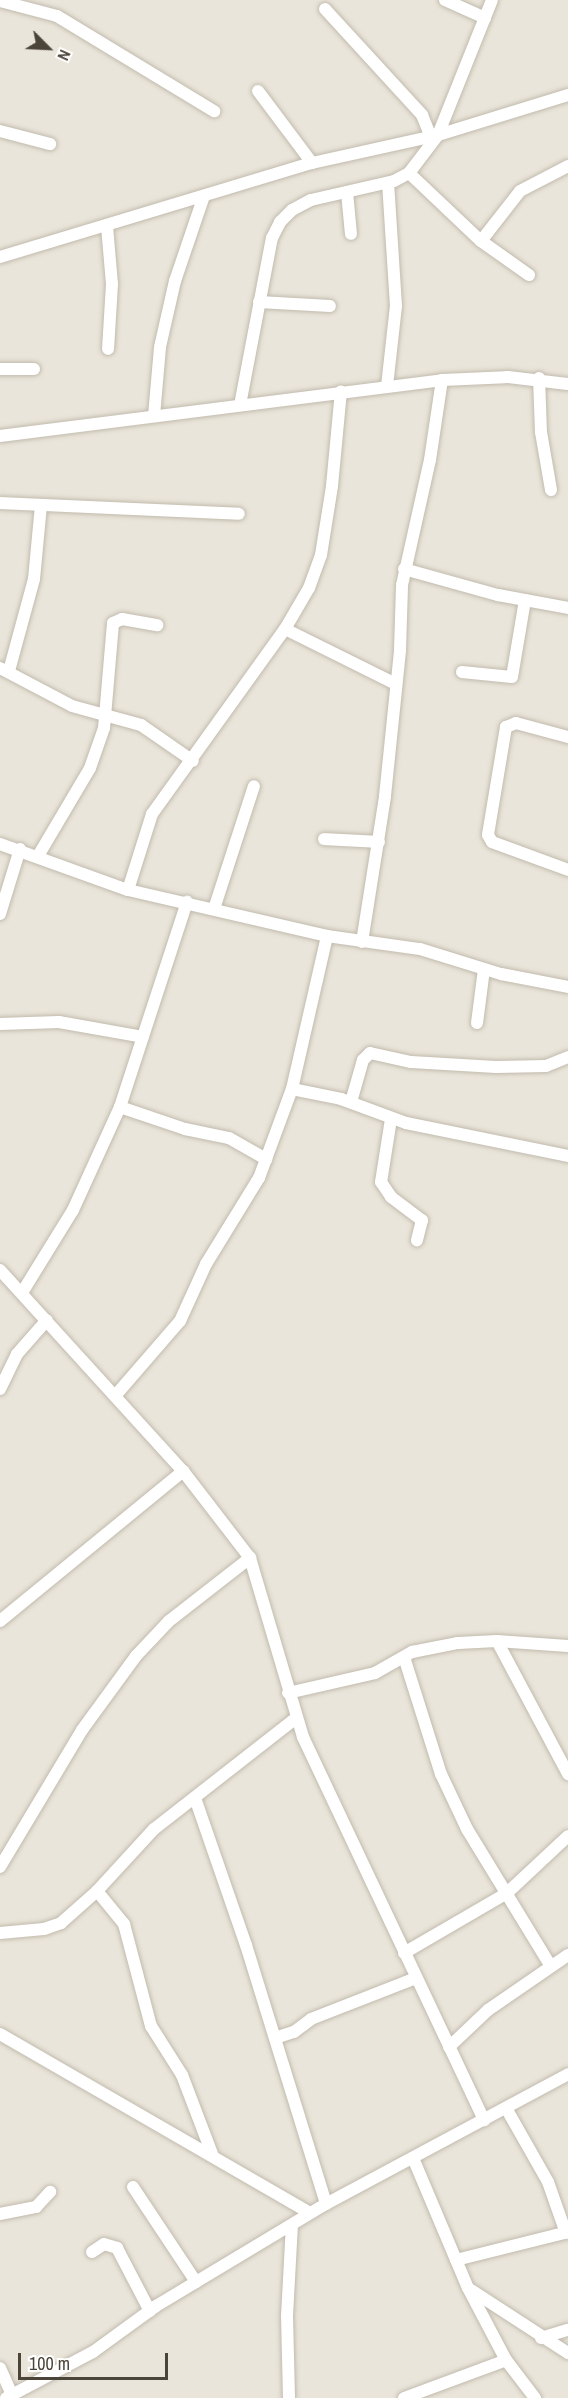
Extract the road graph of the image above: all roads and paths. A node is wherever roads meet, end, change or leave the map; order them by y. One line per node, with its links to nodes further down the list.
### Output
1 (445, 0): 5 (street)
2 (492, 0): 5 (street)
3 (0, 1): 8 (street)
4 (325, 9): 10 (street)
5 (485, 18): 10 (street)
6 (258, 91): 12 (street)
7 (568, 95): 10 (street)
8 (214, 111)
9 (0, 131): 11 (street)
10 (434, 136): 12 (street); 14 (street)
11 (50, 144)
12 (312, 163): 17 (street)
13 (568, 166): 20 (street)
14 (409, 173): 15 (street); 20 (street)
15 (388, 183): 16 (street); 31 (street)
16 (347, 192): 19 (street); 23 (street)
17 (204, 196): 18 (street); 34 (street)
18 (107, 226): 21 (street); 25 (street)
19 (351, 234)
20 (481, 242): 22 (street)
21 (0, 257)
22 (529, 275)
23 (260, 302): 24 (street); 33 (street)
24 (330, 306)
25 (108, 349)
26 (0, 369): 27 (street)
27 (34, 369)
28 (539, 378): 29 (street); 30 (street); 36 (street)
29 (442, 380): 31 (street); 40 (street)
30 (568, 384)
31 (387, 386): 32 (street)
32 (341, 391): 33 (street); 44 (street)
33 (240, 405): 34 (street)
34 (154, 416): 35 (street)
35 (0, 436)
36 (551, 490)
37 (0, 503): 38 (street)
38 (41, 505): 39 (street); 45 (street)
39 (239, 514)
40 (404, 569): 41 (street); 47 (street)
41 (525, 600): 42 (street); 46 (street)
42 (568, 608)
43 (157, 626): 48 (street)
44 (285, 629): 47 (street); 50 (street)
45 (5, 670): 48 (street)
46 (462, 672)
47 (396, 684): 53 (street)
48 (106, 715): 50 (street); 56 (street)
49 (568, 737): 57 (street)
50 (193, 761): 58 (street)
51 (255, 786): 60 (street)
52 (324, 838): 53 (street)
53 (379, 843): 63 (street)
54 (0, 844): 55 (street)
55 (20, 849): 56 (street); 61 (street)
56 (38, 855): 58 (street)
57 (568, 870)
58 (128, 890): 59 (street)
59 (187, 902): 60 (street); 68 (street)
60 (214, 909): 62 (street)
61 (0, 914)
62 (327, 936): 63 (street); 70 (street)
63 (362, 942): 64 (street)
64 (484, 969): 65 (street); 66 (street)
65 (568, 987)
66 (477, 1023)
67 (0, 1024): 68 (street)
68 (143, 1037): 72 (street)
69 (568, 1057): 71 (street)
70 (292, 1089): 71 (street); 75 (street)
71 (351, 1102): 73 (street)
72 (120, 1107): 75 (street); 78 (street)
73 (391, 1119): 74 (street); 76 (street)
74 (568, 1156)
75 (266, 1159): 81 (street)
76 (417, 1239)
77 (0, 1270): 78 (street)
78 (23, 1291): 79 (street)
79 (47, 1320): 80 (street); 81 (street)
80 (0, 1389)
81 (115, 1396): 82 (street)
82 (183, 1471): 83 (street); 84 (street)
83 (249, 1558): 88 (street); 93 (street)
84 (0, 1621)
85 (497, 1641): 86 (street); 87 (street); 90 (street)
86 (568, 1646)
87 (404, 1657): 88 (street); 95 (street)
88 (288, 1693): 89 (street)
89 (296, 1718): 91 (street); 97 (street)
90 (568, 1774)
91 (195, 1798): 94 (street); 102 (street)
92 (566, 1841): 95 (street)
93 (0, 1867)
94 (97, 1891): 96 (street); 107 (street)
95 (507, 1893): 97 (street); 99 (street)
96 (0, 1933)
97 (404, 1953): 100 (street)
98 (568, 1955): 99 (street)
99 (550, 1965): 103 (street)
100 (416, 1978): 102 (street); 103 (street)
101 (0, 2034): 107 (street)
102 (275, 2038): 111 (street)
103 (449, 2047): 106 (street)
104 (568, 2074): 105 (street)
105 (506, 2108): 106 (street); 115 (street)
106 (484, 2120): 108 (street)
107 (213, 2156): 112 (street)
108 (413, 2158): 111 (street); 117 (street)
109 (133, 2187): 118 (street)
110 (51, 2192): 113 (street)
111 (326, 2204): 112 (street)
112 (310, 2213): 114 (street)
113 (0, 2214)
114 (292, 2225): 118 (street); 127 (street)
115 (567, 2232): 117 (street)
116 (92, 2252): 120 (street)
117 (456, 2260): 119 (street)
118 (196, 2282): 120 (street)
119 (468, 2288): 122 (street); 124 (street)
120 (150, 2311): 126 (street)
121 (568, 2330): 122 (street)
122 (541, 2338): 123 (street)
123 (568, 2353)
124 (506, 2360): 128 (street); 129 (street)
125 (0, 2368): 126 (street)
126 (9, 2397)
127 (289, 2398)
128 (404, 2398)
129 (534, 2398)

